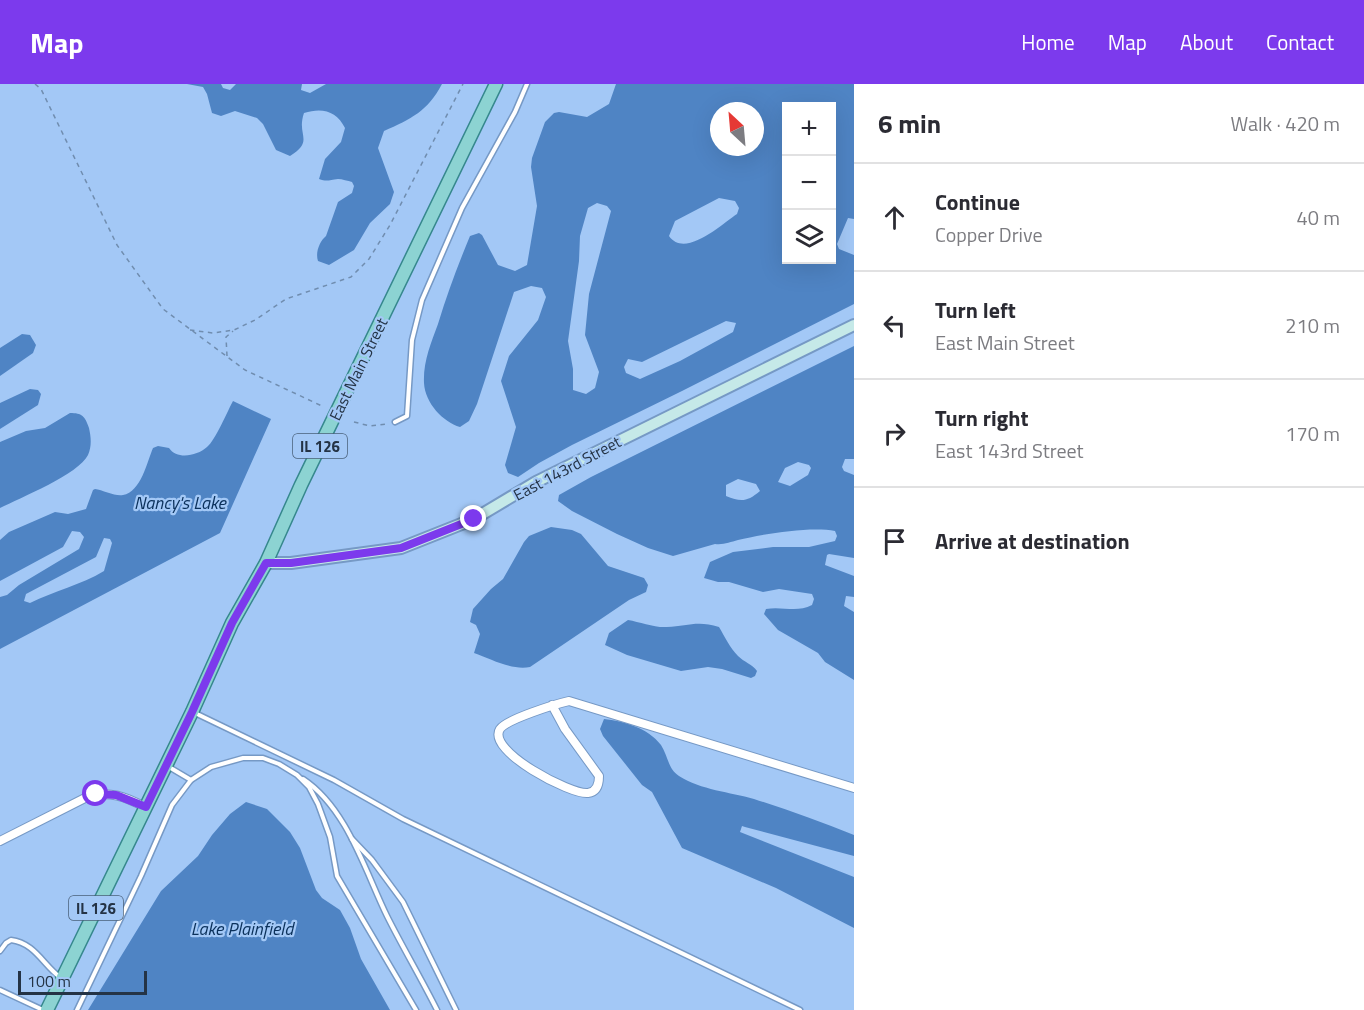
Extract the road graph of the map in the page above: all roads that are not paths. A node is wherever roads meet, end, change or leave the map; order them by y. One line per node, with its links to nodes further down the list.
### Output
1 (496, 84): 5 (main road, East Main Street / IL 126)
2 (527, 84): 4 (lane)
3 (854, 325): 5 (street, East 143rd Street)
4 (395, 422)
5 (266, 563): 7 (main road, East Main Street / IL 126)
6 (552, 705): 6 (street); 11 (street)
7 (192, 712): 8 (main road, East Main Street / IL 126); 23 (lane)
8 (166, 765): 10 (lane); 12 (main road, East Main Street / IL 126)
9 (297, 775): 10 (lane); 13 (lane); 20 (lane)
10 (191, 780): 19 (lane)
11 (854, 788)
12 (146, 807): 14 (street); 16 (main road, East Main Street / IL 126)
13 (350, 836): 21 (lane); 22 (lane)
14 (0, 841)
15 (0, 951): 16 (lane)
16 (62, 979): 18 (main road, East Main Street / IL 126)
17 (0, 990): 18 (lane)
18 (45, 1010)
19 (77, 1010)
20 (416, 1010)
21 (437, 1010)
22 (456, 1010)
23 (800, 1010)

